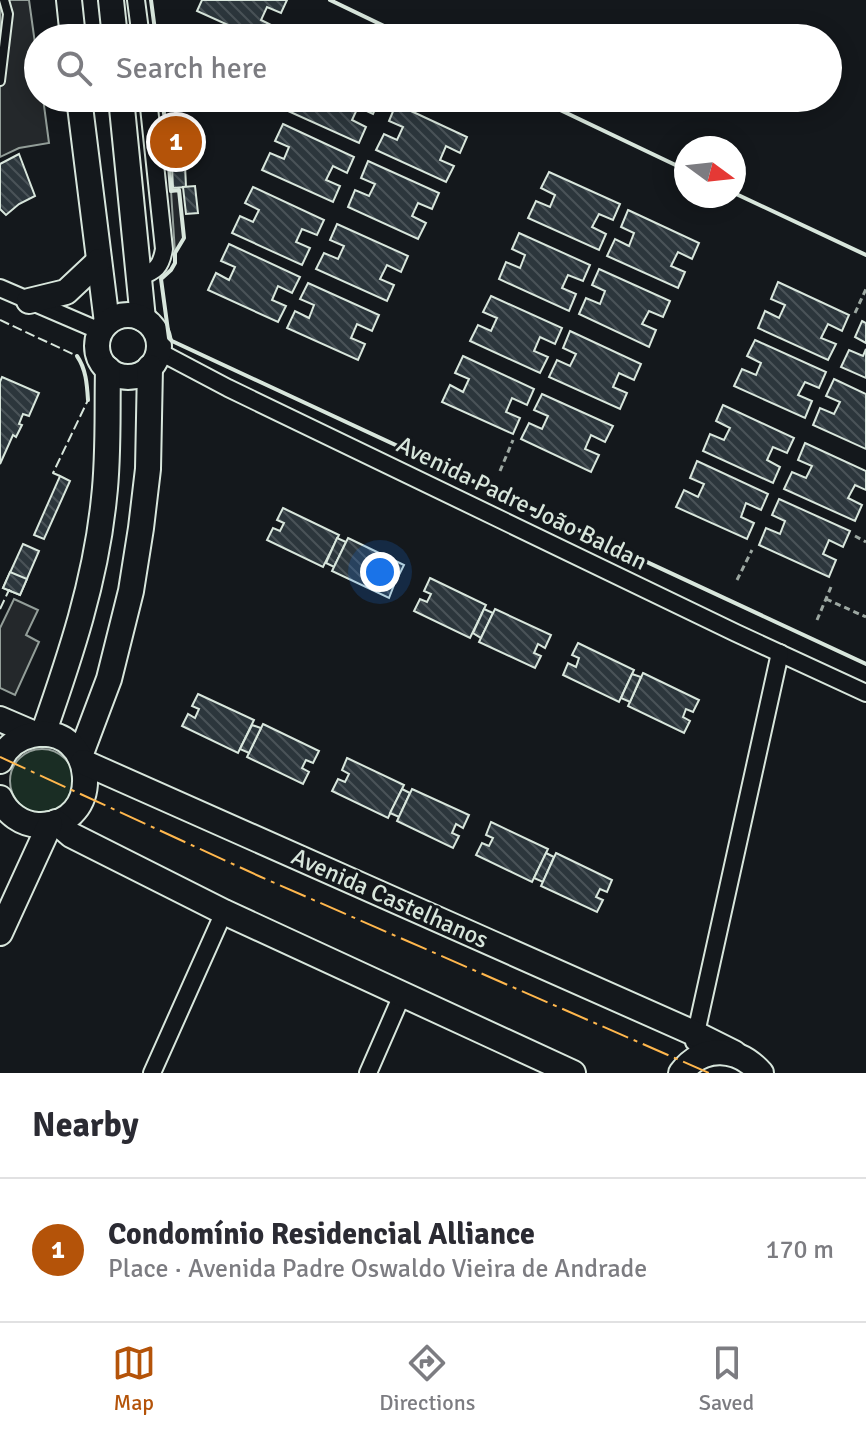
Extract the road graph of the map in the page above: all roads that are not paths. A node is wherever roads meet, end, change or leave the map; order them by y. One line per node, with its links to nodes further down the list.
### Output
1 (4, 0): 8 (lane)
2 (69, 0): 5 (street)
3 (111, 0): 6 (street)
4 (136, 0): 7 (street)
5 (72, 24)
6 (114, 24)
7 (139, 24)
8 (0, 81)
9 (81, 112): 12 (street)
10 (122, 112): 13 (street)
11 (149, 112): 13 (street)
12 (99, 261): 15 (street); 17 (street)
13 (139, 277): 16 (street)
14 (0, 288): 15 (street)
15 (29, 301): 17 (street)
16 (143, 319): 17 (street); 18 (street)
17 (104, 327): 19 (street)
18 (154, 359): 19 (street); 20 (street, Avenida Padre João Baldan); 24 (street)
19 (108, 369): 23 (street)
20 (780, 653): 21 (street, Avenida Padre João Baldan); 31 (street)
21 (866, 693)
22 (0, 719): 23 (street, Avenida Castelhanos)
23 (39, 734): 24 (street, Avenida Castelhanos); 25 (street)
24 (82, 759): 27 (street); 31 (street, Avenida Castelhanos)
25 (0, 761)
26 (2, 808): 27 (street)
27 (53, 823): 28 (street); 29 (street)
28 (224, 912): 30 (street); 34 (street)
29 (0, 933)
30 (402, 995): 35 (street); 36 (street)
31 (696, 1034): 32 (street, Avenida Castelhanos); 33 (street)
32 (748, 1062): 33 (street); 37 (street)
33 (684, 1069)
34 (152, 1073)
35 (368, 1073)
36 (573, 1073)
37 (772, 1073)

